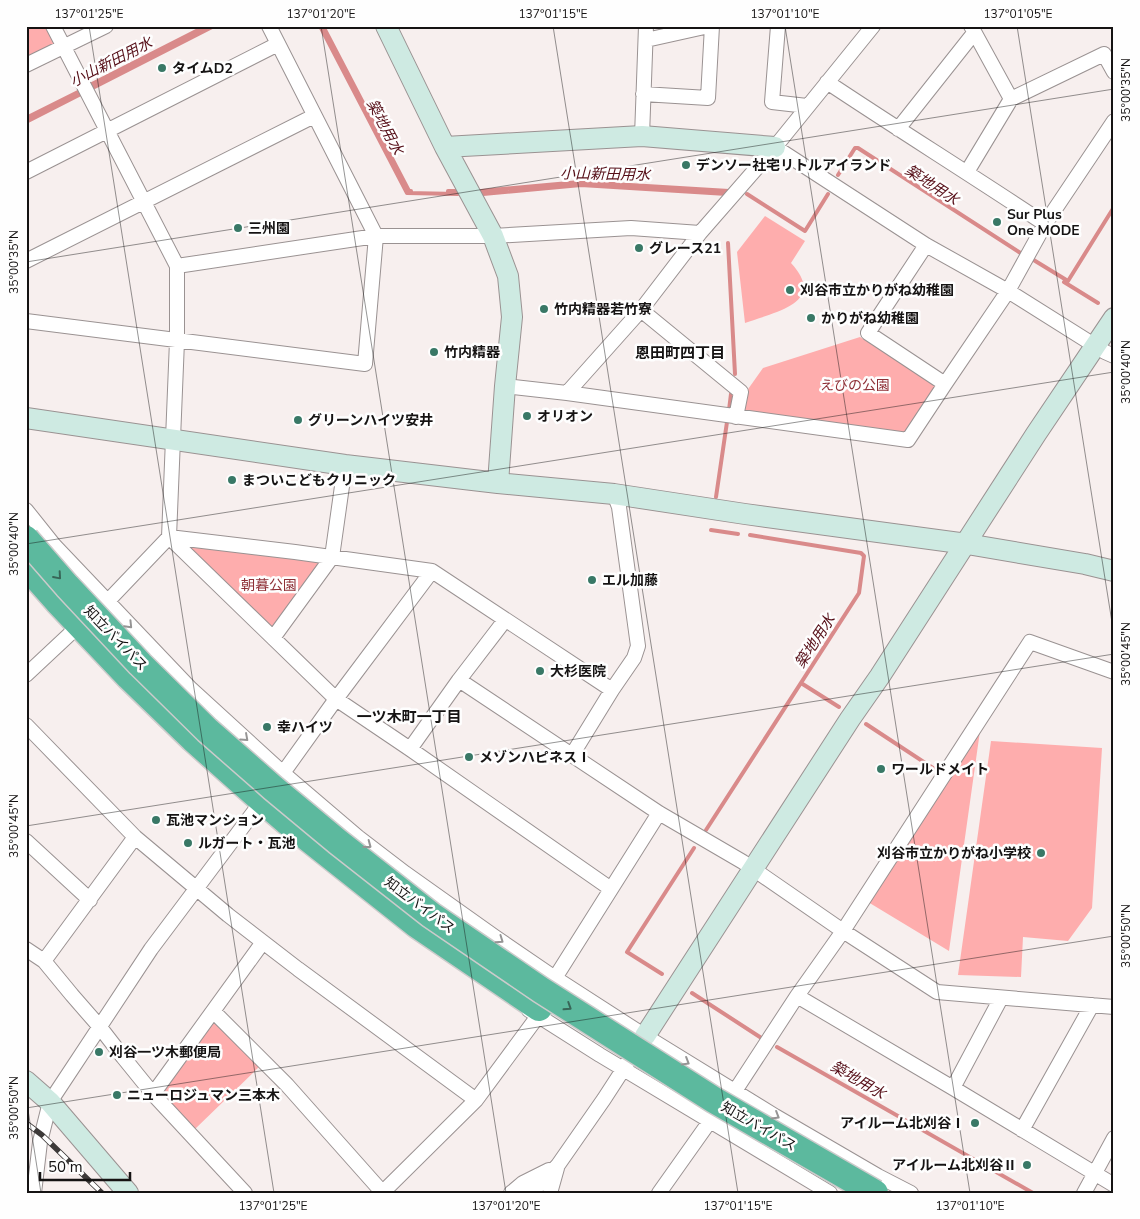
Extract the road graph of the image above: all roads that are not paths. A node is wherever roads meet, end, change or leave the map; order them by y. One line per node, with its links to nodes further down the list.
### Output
1 (53, 26): 11 (street)
2 (106, 26): 11 (street)
3 (269, 26): 10 (street)
4 (386, 26): 24 (street)
5 (711, 26): 9 (street); 15 (street)
6 (778, 26): 17 (street)
7 (873, 26): 14 (street)
8 (973, 29): 16 (street); 20 (street)
9 (646, 33): 15 (street)
10 (278, 44): 18 (street); 21 (street)
11 (64, 47): 12 (street); 21 (street)
12 (26, 65)
13 (1114, 72): 16 (street)
14 (827, 82): 17 (street); 20 (street)
15 (643, 94): 22 (street)
16 (1011, 99): 26 (street)
17 (807, 106): 23 (street)
18 (314, 116): 27 (street); 30 (street)
19 (1114, 121): 28 (street)
20 (898, 129): 26 (street)
21 (107, 131): 25 (street); 27 (street)
22 (642, 136): 23 (street); 24 (street)
23 (775, 146): 29 (street); 32 (street)
24 (445, 147): 31 (street)
25 (26, 172)
26 (967, 172): 28 (street)
27 (144, 202): 33 (street); 34 (street)
28 (1045, 224): 35 (street)
29 (700, 234): 31 (street); 36 (street)
30 (376, 236): 31 (street); 34 (street); 39 (street)
31 (493, 236): 43 (street)
32 (926, 244): 35 (street); 42 (street)
33 (26, 261)
34 (177, 266): 39 (street)
35 (1008, 291): 40 (street); 42 (street)
36 (641, 310): 44 (street); 45 (street)
37 (1114, 318): 40 (street)
38 (26, 322): 39 (street)
39 (177, 341): 47 (street)
40 (1096, 346): 41 (street); 54 (street)
41 (1114, 356)
42 (945, 384): 45 (street)
43 (505, 386): 44 (street); 49 (street)
44 (567, 393): 45 (street)
45 (736, 416)
46 (26, 418): 47 (street)
47 (173, 440): 48 (street); 52 (street)
48 (345, 465): 49 (street); 55 (street)
49 (498, 483): 50 (street)
50 (614, 494): 54 (street); 67 (street)
51 (26, 510): 60 (street)
52 (169, 537): 55 (street); 60 (street); 63 (street)
53 (26, 539): 118 (highway, 知立バイパス, one-way to 118, bridge)
54 (967, 544): 58 (street); 77 (street)
55 (332, 557): 57 (street); 63 (street)
56 (26, 566): 117 (highway, 知立バイパス)
57 (432, 571): 61 (street); 68 (street)
58 (1114, 571)
59 (26, 581): 62 (street)
60 (107, 602): 72 (street, one-way to 72)
61 (504, 620): 66 (street); 67 (street)
62 (72, 632): 65 (street); 73 (street)
63 (272, 638): 68 (street)
64 (1114, 672): 81 (street)
65 (26, 675)
66 (459, 680): 70 (street); 71 (street)
67 (612, 690): 71 (street)
68 (336, 699): 70 (street); 72 (street)
69 (26, 725): 75 (street)
70 (410, 749): 79 (street)
71 (572, 755): 74 (street)
72 (283, 773): 85 (street, one-way to 85)
73 (256, 809): 78 (street); 91 (street)
74 (660, 813): 77 (street); 79 (street)
75 (135, 837): 78 (street); 80 (street)
76 (26, 841): 80 (street)
77 (753, 869): 81 (street); 93 (street)
78 (196, 888): 82 (street); 92 (street)
79 (611, 889): 85 (street)
80 (90, 900): 84 (street)
81 (843, 931): 86 (street); 87 (street)
82 (264, 942): 90 (street); 99 (street)
83 (26, 949): 84 (street)
84 (44, 961): 92 (street)
85 (555, 978): 93 (street)
86 (797, 996): 96 (street); 97 (street)
87 (1001, 998): 88 (street); 96 (street)
88 (1092, 1005): 89 (street); 102 (street)
89 (1114, 1007)
90 (213, 1011): 98 (street); 111 (street)
91 (538, 1016): 94 (street); 99 (street)
92 (99, 1026): 98 (street); 100 (street)
93 (645, 1036): 94 (street); 97 (street, one-way to 97)
94 (624, 1068): 101 (street); 104 (street)
95 (26, 1080): 100 (street)
96 (953, 1088): 102 (street)
97 (735, 1091): 119 (street, one-way to 119)
98 (153, 1094): 110 (street)
99 (476, 1100): 111 (street)
100 (50, 1102): 108 (street); 109 (street)
101 (710, 1121): 107 (street); 115 (street)
102 (1022, 1130): 105 (street)
103 (1114, 1138): 105 (street)
104 (558, 1165): 112 (street); 113 (street); 114 (street)
105 (1094, 1174): 106 (street); 120 (street)
106 (1114, 1186)
107 (814, 1189): 116 (street)
108 (34, 1193)
109 (128, 1193)
110 (245, 1193)
111 (382, 1193)
112 (511, 1193)
113 (531, 1193)
114 (550, 1193)
115 (659, 1193)
116 (830, 1193)
117 (844, 1193)
118 (875, 1193)
119 (910, 1193)
120 (1084, 1193)

